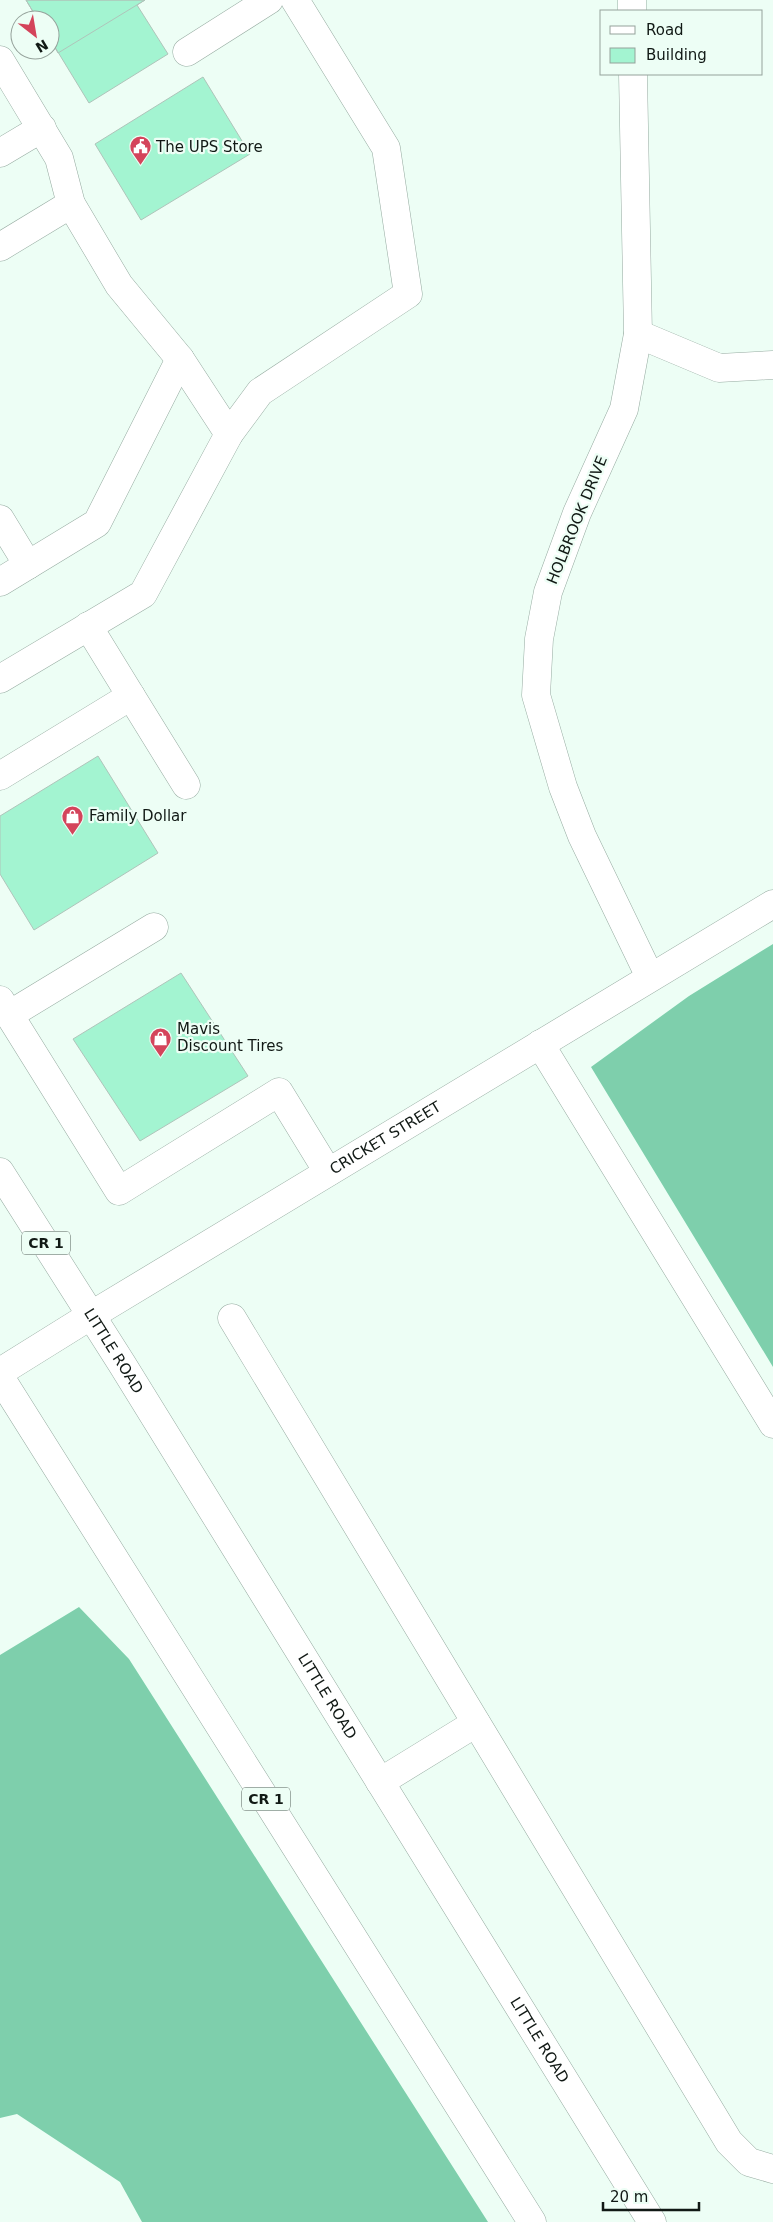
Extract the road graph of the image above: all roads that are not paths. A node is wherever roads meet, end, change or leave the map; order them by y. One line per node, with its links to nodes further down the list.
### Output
1 (269, 0): 3 (street)
2 (296, 0): 13 (street)
3 (187, 52)
4 (0, 60): 6 (street)
5 (633, 75): 10 (street, HOLBROOK DRIVE)
6 (42, 128): 7 (street); 8 (street)
7 (0, 153)
8 (71, 204): 9 (street); 11 (street)
9 (0, 247)
10 (638, 334): 12 (street); 24 (street, HOLBROOK DRIVE)
11 (180, 359): 13 (street); 15 (street)
12 (773, 365)
13 (229, 434): 17 (street)
14 (0, 519): 15 (street)
15 (28, 565): 16 (street)
16 (0, 582)
17 (88, 626): 18 (street); 19 (street)
18 (0, 679)
19 (131, 696): 20 (street); 21 (street)
20 (0, 776)
21 (186, 785)
22 (773, 904): 24 (street, CRICKET STREET)
23 (154, 926): 25 (street)
24 (650, 977): 26 (street, CRICKET STREET)
25 (5, 1007): 28 (street)
26 (540, 1044): 28 (street, CRICKET STREET); 33 (street)
27 (0, 1172): 29 (street, LITTLE ROAD / CR 1)
28 (328, 1172): 29 (street, CRICKET STREET)
29 (90, 1316): 31 (street, CRICKET STREET); 35 (street, LITTLE ROAD / CR 1)
30 (232, 1318): 34 (street)
31 (0, 1372)
32 (0, 1377): 37 (street, CR 1)
33 (773, 1424)
34 (476, 1723): 35 (street); 36 (street)
35 (380, 1782): 38 (street, LITTLE ROAD / CR 1)
36 (773, 2168)
37 (532, 2222)
38 (652, 2222)

